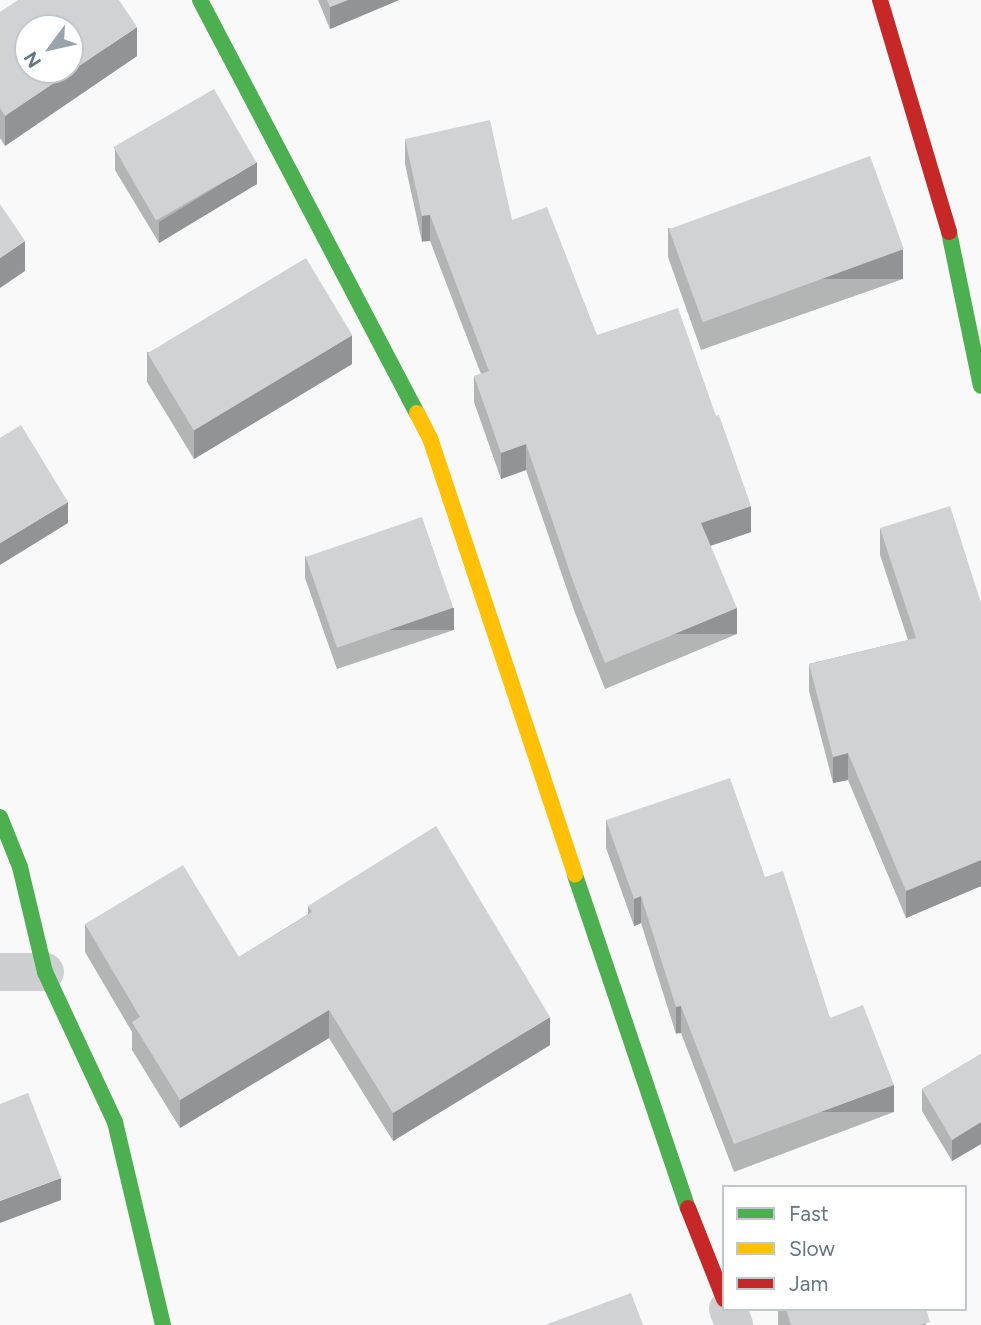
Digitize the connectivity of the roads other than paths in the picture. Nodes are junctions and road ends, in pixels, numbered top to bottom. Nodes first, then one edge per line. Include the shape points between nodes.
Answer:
1 (200, 0) edge
2 (880, 0) edge
3 (981, 386) edge
4 (0, 817) edge
5 (0, 972) edge
6 (45, 972) junction
7 (722, 1294) edge
8 (163, 1325) edge

1 - 7 street via 430,438 679,1187
2 - 3 street via 945,214
4 - 6 street via 20,867
5 - 6 street
6 - 8 street via 115,1122

